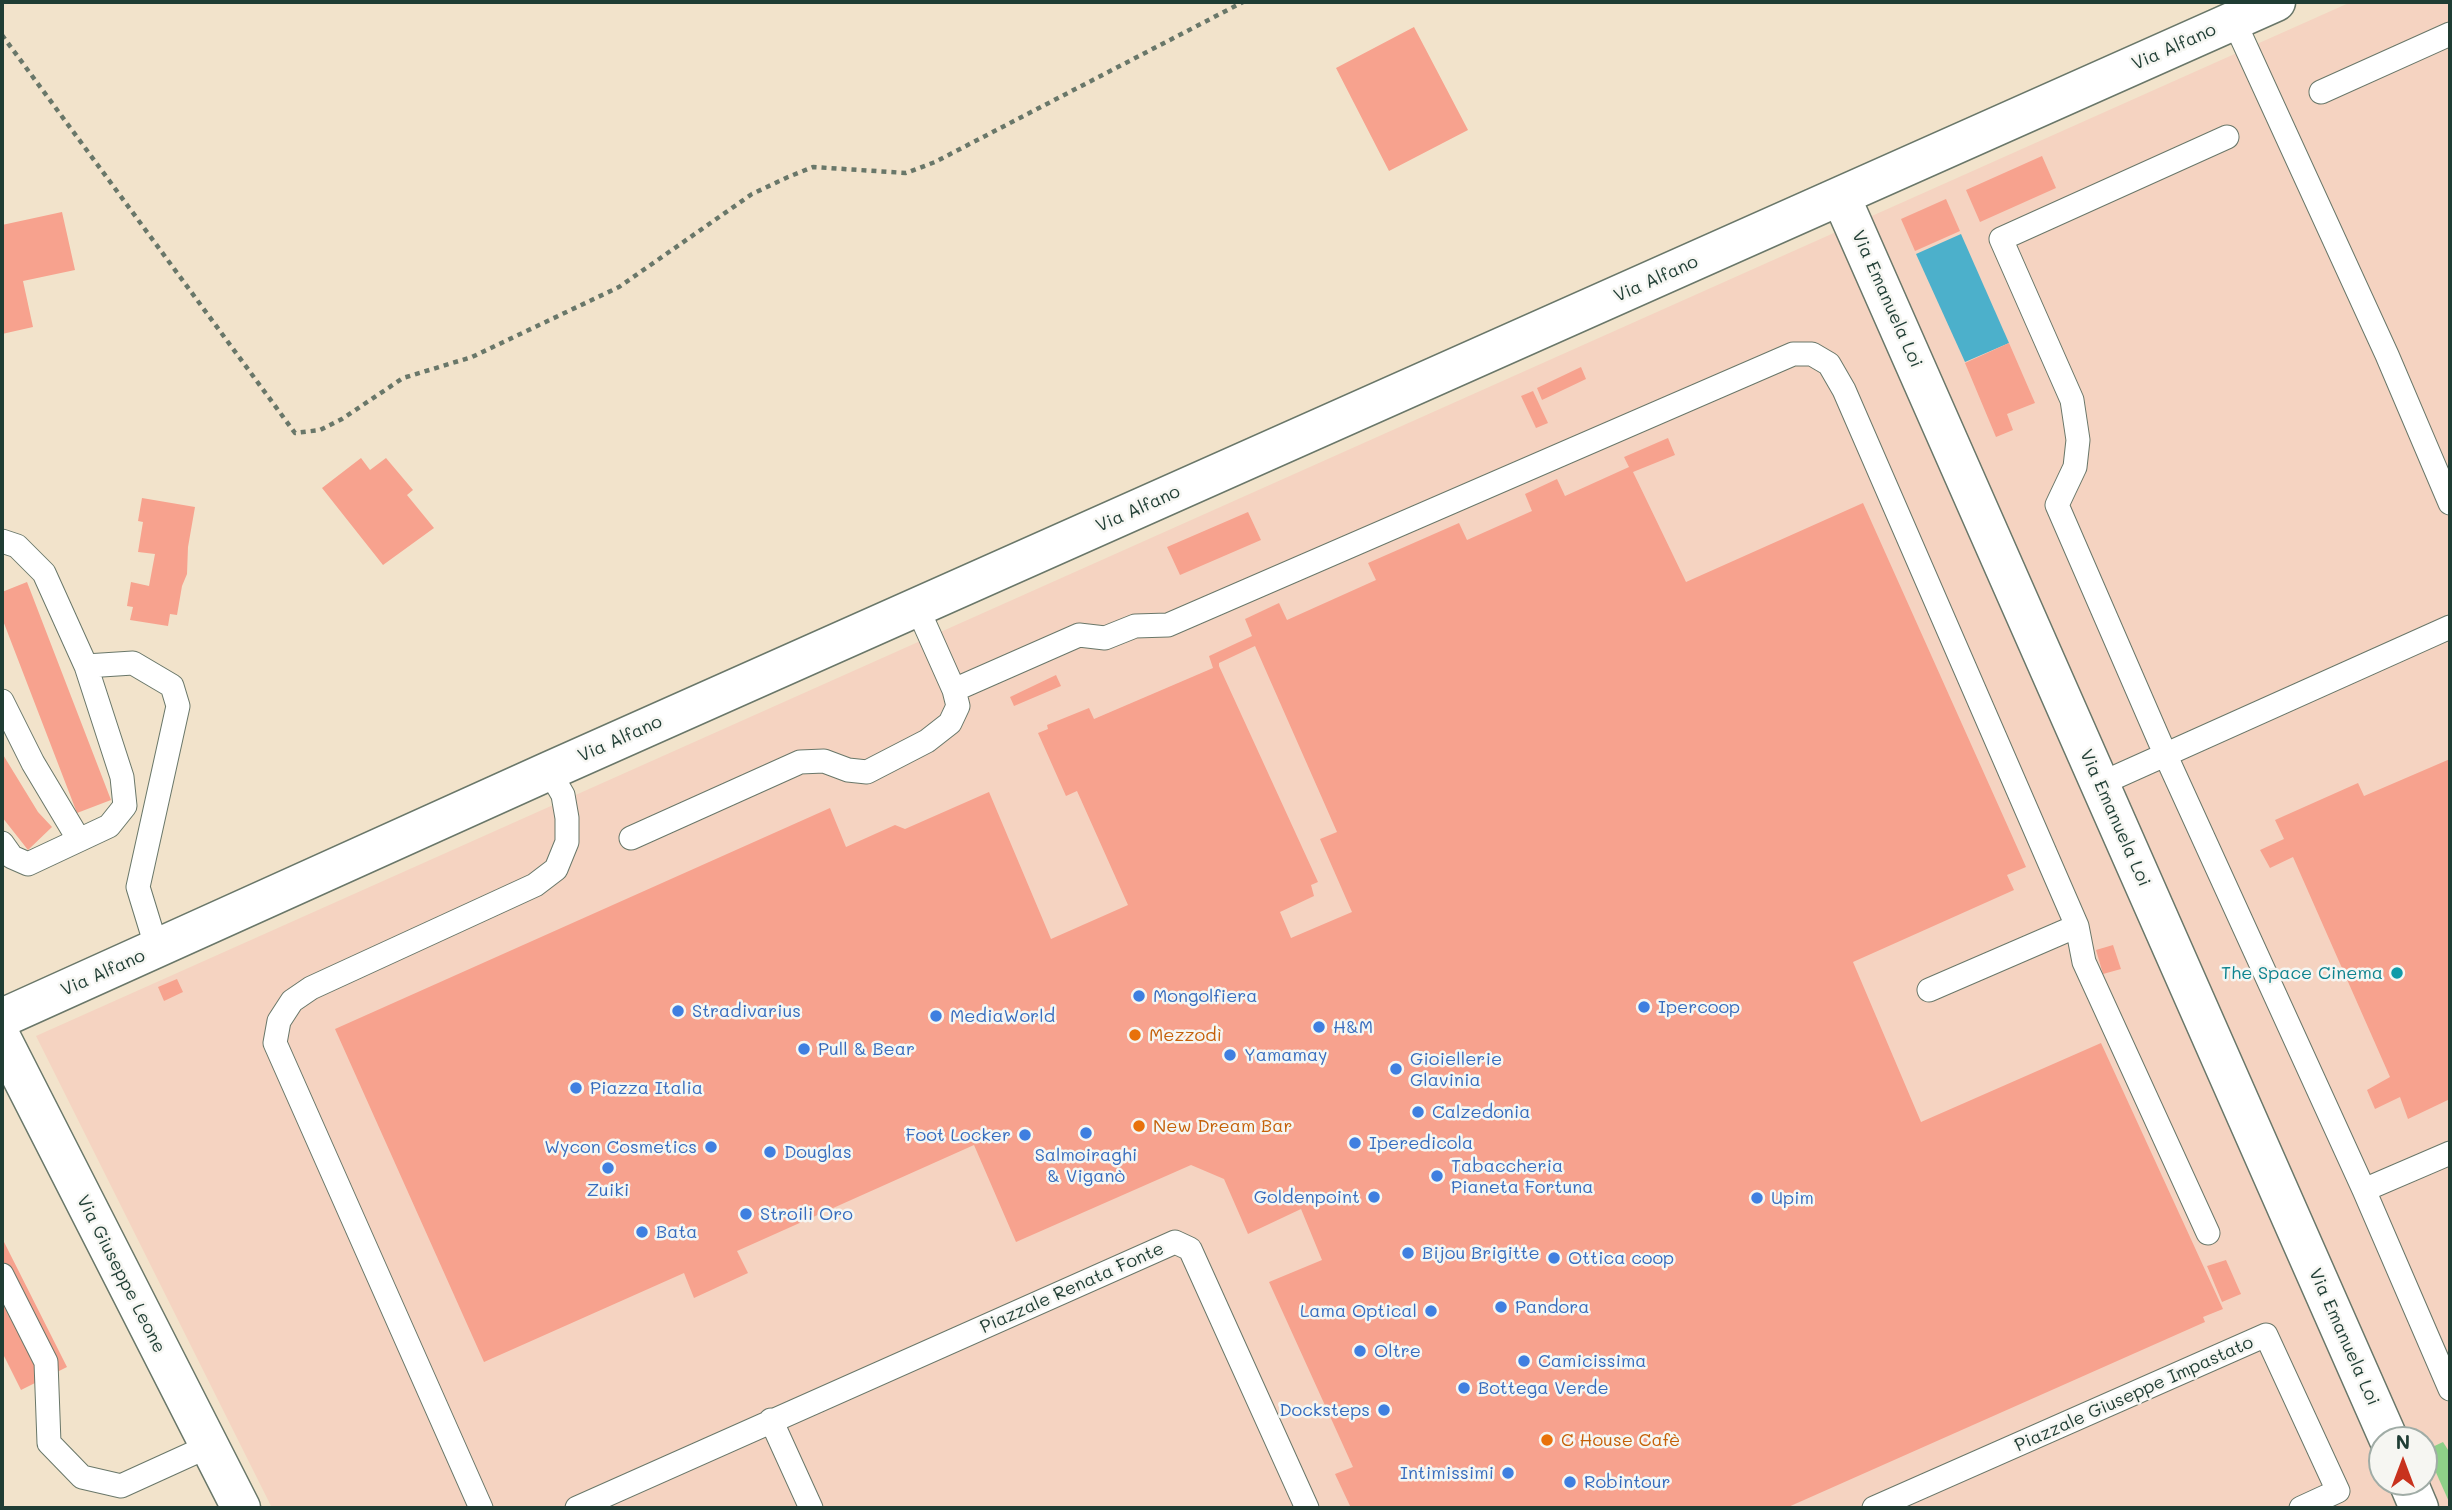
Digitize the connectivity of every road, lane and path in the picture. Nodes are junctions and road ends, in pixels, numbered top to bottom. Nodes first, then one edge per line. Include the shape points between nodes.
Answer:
1 (1243, 2) edge
2 (2276, 2) edge
3 (2234, 20) junction
4 (2450, 34) edge
5 (2, 35) edge
6 (2320, 92) dead end
7 (2227, 137) dead end
8 (1841, 197) junction
9 (2450, 503) edge
10 (2, 541) edge
11 (917, 607) junction
12 (2450, 627) edge
13 (86, 666) junction
14 (954, 690) junction
15 (2, 701) edge
16 (2166, 756) junction
17 (549, 771) junction
18 (2100, 784) junction
19 (631, 838) dead end
20 (79, 840) junction
21 (2, 843) edge
22 (2077, 926) junction
23 (157, 948) junction
24 (1929, 990) dead end
25 (2, 1018) edge
26 (2, 1039) edge
27 (2450, 1153) edge
28 (2364, 1190) junction
29 (2208, 1233) dead end
30 (2, 1275) edge
31 (2450, 1389) edge
32 (771, 1420) junction
33 (2383, 1426) edge
34 (209, 1446) junction
35 (1881, 1507) edge
36 (241, 1508) edge
37 (481, 1508) edge
38 (577, 1508) edge
39 (811, 1508) edge
40 (1307, 1508) edge
41 (2301, 1508) edge

1 - 5 path via 935,162 906,173 813,167 788,177 752,194 619,288 472,357 403,378 320,430 295,433
2 - 3 street, Via Alfano
3 - 8 street, Via Alfano
3 - 9 lane
4 - 6 lane
7 - 16 lane via 2001,239 2072,400 2078,440 2075,467 2057,505
8 - 11 street, Via Alfano
8 - 18 street, Via Emanuela Loi
10 - 13 lane via 17,546 44,573
11 - 14 lane
11 - 17 street, Via Alfano
12 - 16 lane
13 - 20 lane via 122,777 125,806 109,826
13 - 23 lane via 133,663 172,685 177,706 138,887
14 - 19 lane via 958,706 950,723 927,741 867,772 824,761 800,762
14 - 22 lane via 1079,635 1105,638 1135,626 1168,625 1793,354 1812,354 1829,365 1844,390
15 - 20 lane
16 - 18 lane
16 - 28 lane
17 - 23 street, Via Alfano
17 - 37 lane via 563,795 567,818 567,842 556,869 535,885 311,988 292,1001 279,1021 275,1043
18 - 33 street, Via Emanuela Loi
20 - 21 lane via 28,864 12,857
22 - 24 lane
22 - 29 lane via 2084,962
23 - 25 street, Via Alfano
26 - 34 street, Via Giuseppe Leone
27 - 28 lane
28 - 31 lane
30 - 34 lane via 46,1362 49,1443 82,1477 121,1486
32 - 38 lane, Piazzale Renata Fonte
32 - 39 lane
32 - 40 lane, Piazzale Renata Fonte via 1175,1242 1190,1249
34 - 36 street, Via Giuseppe Leone
35 - 41 lane, Piazzale Giuseppe Impastato via 2266,1335 2338,1492

